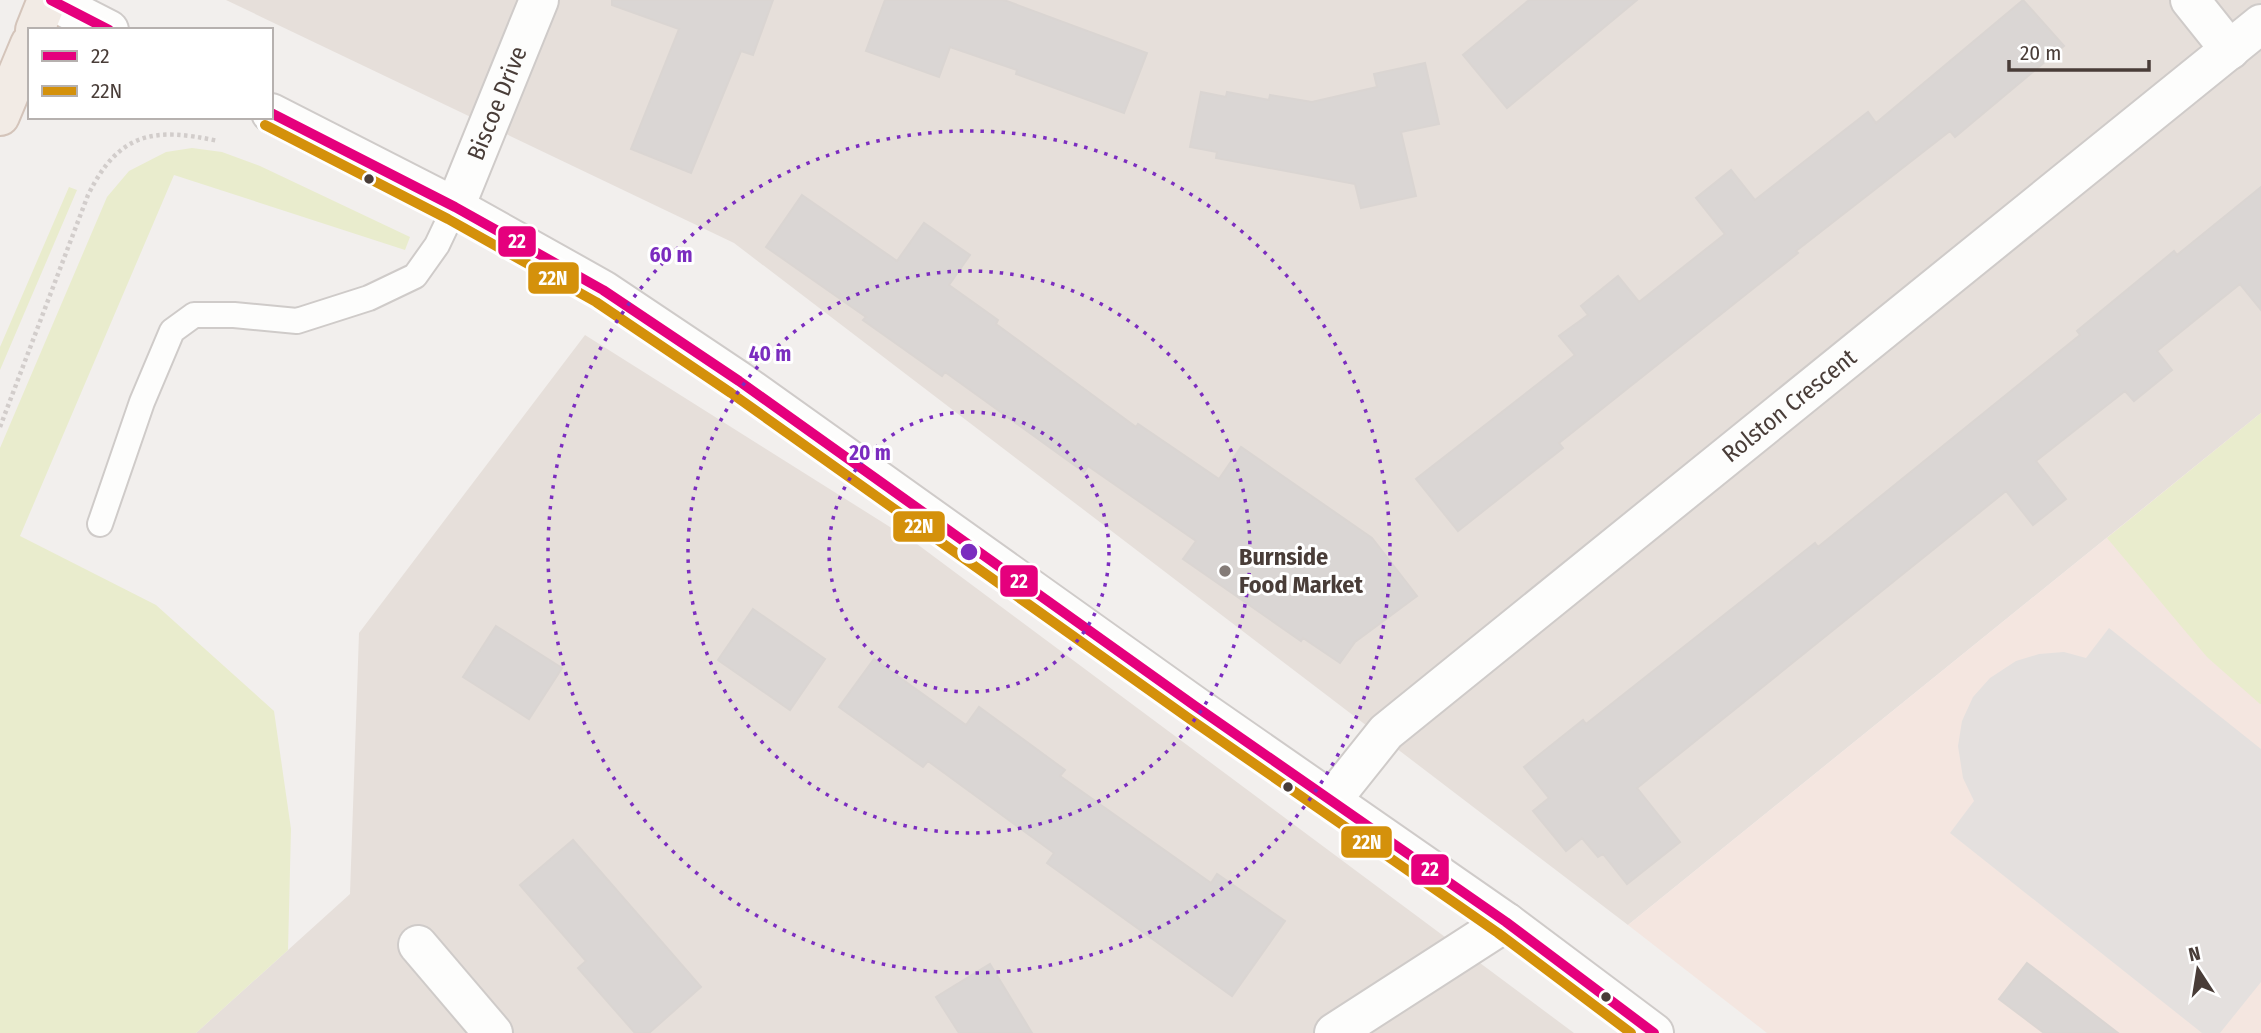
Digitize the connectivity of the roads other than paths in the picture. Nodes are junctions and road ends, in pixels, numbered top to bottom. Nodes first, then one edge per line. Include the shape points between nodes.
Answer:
1 (49, 0) edge
2 (539, 0) edge
3 (2190, 0) edge
4 (2261, 24) edge
5 (36, 28) edge
6 (104, 28) edge
7 (28, 49) edge
8 (2230, 50) junction
9 (273, 114) edge
10 (0, 117) edge
11 (455, 207) junction
12 (100, 524) dead end
13 (1331, 801) junction
14 (1506, 922) junction
15 (418, 945) dead end
16 (493, 1033) edge
17 (1334, 1033) edge
18 (1654, 1033) edge

1 - 5 main road
1 - 6 street
2 - 11 street, Biscoe Drive
3 - 8 street
4 - 8 street, Rolston Crescent
7 - 10 main road
8 - 13 street, Rolston Crescent via 1386,732
9 - 11 street
11 - 12 lane via 438,246 415,276 369,298 297,321 194,315 172,331
11 - 13 street via 604,290 727,373
13 - 14 street
14 - 17 street
14 - 18 street
15 - 16 street

